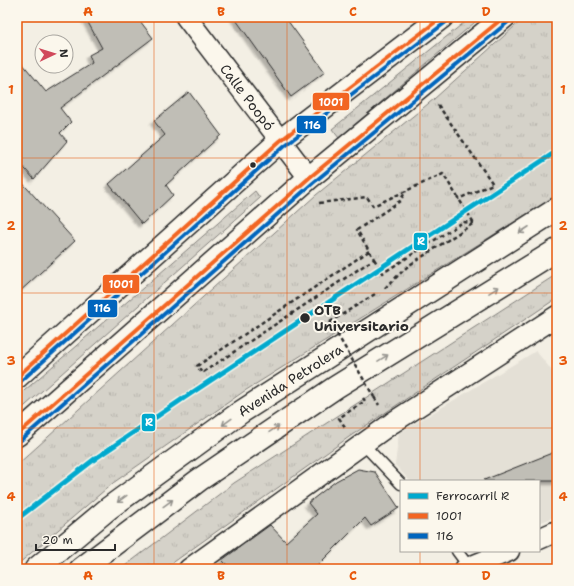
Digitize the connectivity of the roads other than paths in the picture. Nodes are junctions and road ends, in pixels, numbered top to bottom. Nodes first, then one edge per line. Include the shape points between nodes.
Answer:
1 (186, 17) edge
2 (442, 17) edge
3 (504, 17) edge
4 (280, 141) junction
5 (309, 178) junction
6 (557, 209) edge
7 (557, 250) edge
8 (557, 316) edge
9 (17, 377) edge
10 (17, 435) edge
11 (363, 444) junction
12 (400, 483) edge
13 (557, 532) edge
14 (540, 539) edge
15 (458, 552) edge
16 (507, 552) edge
17 (467, 568) edge
18 (36, 569) edge
19 (81, 569) edge
20 (189, 569) edge

1 - 4 street, Calle Poopó
2 - 4 main road
3 - 5 main road
4 - 5 street, Calle Poopó
4 - 9 main road
5 - 10 main road
6 -> 18 main road, Avenida Petrolera via 241,412 109,508
19 -> 7 main road via 199,480 336,387
8 - 11 street
11 - 12 lane
11 - 20 street
13 - 14 street
15 - 17 lane
16 - 17 street

